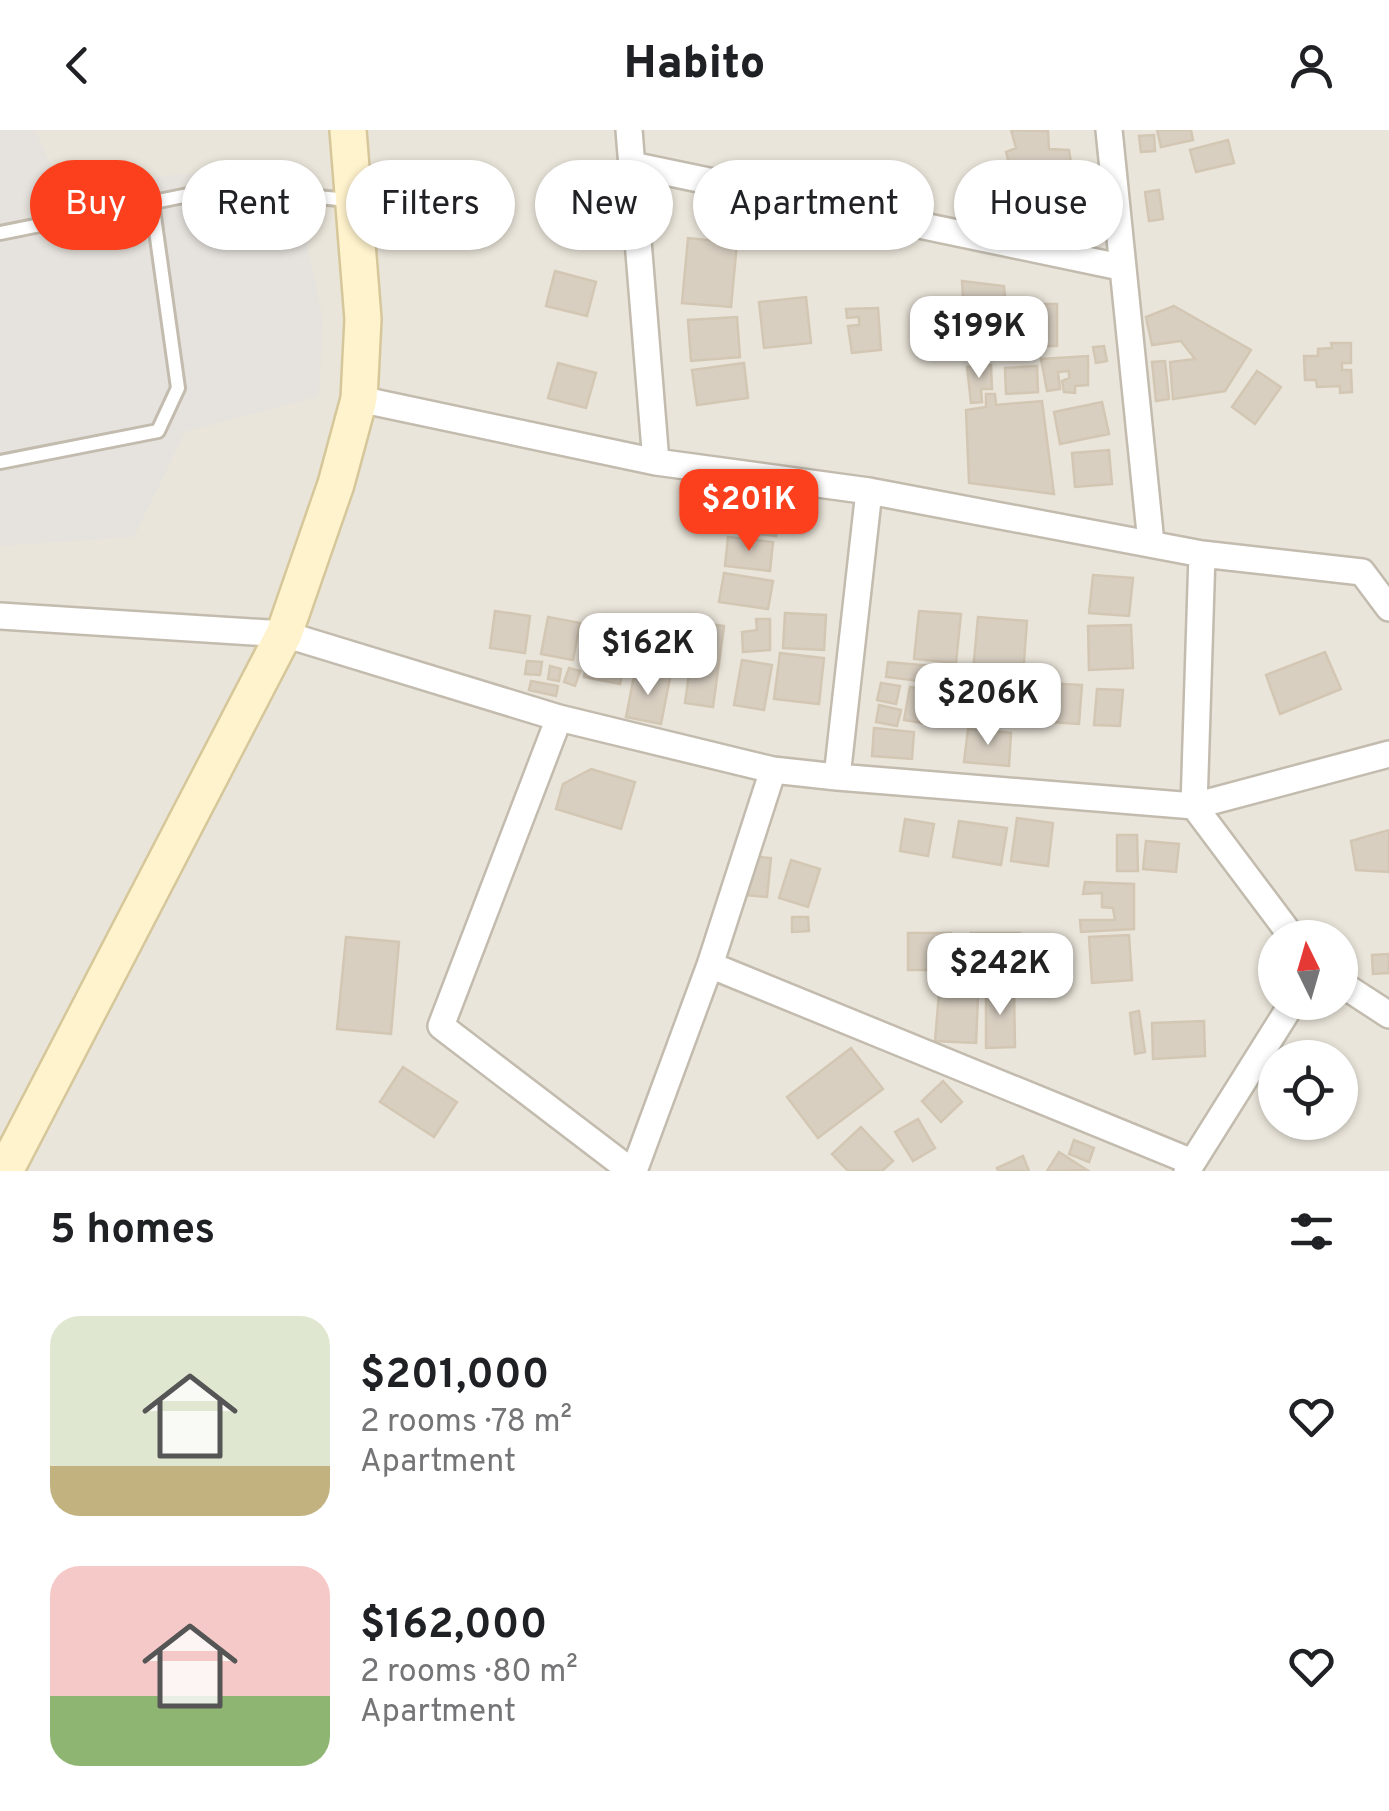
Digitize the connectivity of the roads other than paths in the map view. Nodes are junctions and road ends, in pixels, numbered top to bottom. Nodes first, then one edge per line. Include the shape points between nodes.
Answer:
1 (348, 130) edge
2 (628, 130) edge
3 (1110, 130) edge
4 (350, 160) edge
5 (631, 160) edge
6 (673, 174) edge
7 (346, 199) edge
8 (162, 200) edge
9 (30, 226) edge
10 (0, 232) edge
11 (159, 250) edge
12 (357, 250) edge
13 (639, 250) edge
14 (1120, 267) junction
15 (359, 399) junction
16 (0, 462) edge
17 (656, 462) junction
18 (869, 492) junction
19 (1151, 544) junction
20 (1202, 554) junction
21 (1389, 608) edge
22 (0, 616) edge
23 (284, 634) junction
24 (559, 718) junction
25 (1389, 754) edge
26 (773, 770) junction
27 (837, 777) junction
28 (1194, 806) junction
29 (1280, 920) edge
30 (710, 965) junction
31 (1358, 995) edge
32 (1389, 1015) edge
33 (1282, 1020) edge
34 (1190, 1166) edge
35 (4, 1171) edge
36 (632, 1171) edge

1 - 4 street
2 - 5 street
3 - 14 street
6 - 14 street
7 - 8 lane via 223,188
9 - 10 lane
11 - 16 lane via 178,388 158,431
12 - 15 street via 364,319
13 - 17 street
14 - 19 street
15 - 17 street
15 - 23 street
17 - 18 street
18 - 19 street
18 - 27 street
19 - 20 street
20 - 21 street via 1362,572
20 - 28 street
22 - 23 street
23 - 24 street
23 - 35 street
24 - 26 street
24 - 36 street via 441,1026
25 - 28 street
26 - 27 street
26 - 30 street
27 - 28 street
28 - 29 street
30 - 34 street
30 - 36 street
31 - 32 street
33 - 34 street

